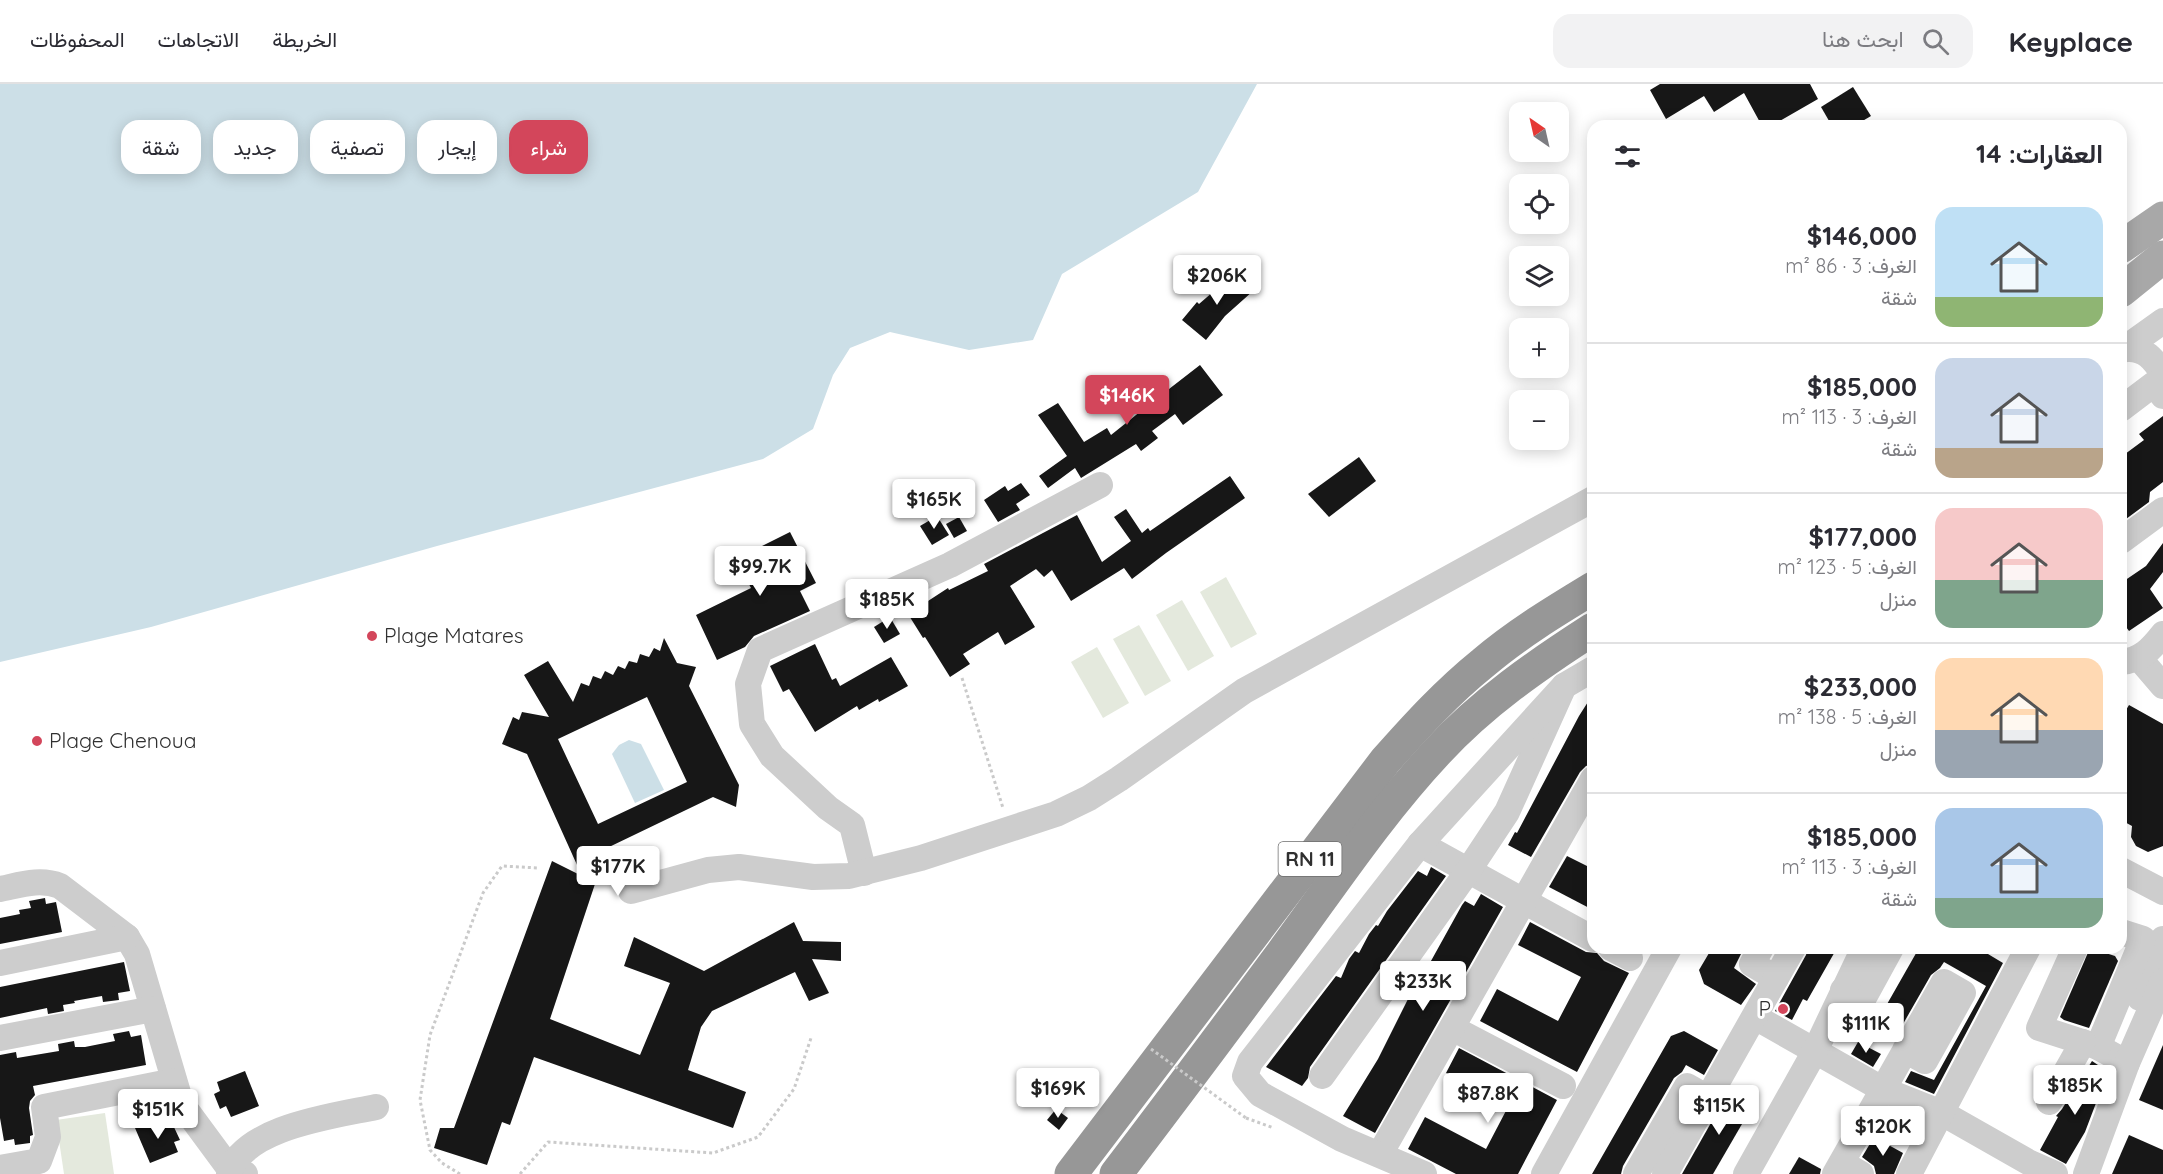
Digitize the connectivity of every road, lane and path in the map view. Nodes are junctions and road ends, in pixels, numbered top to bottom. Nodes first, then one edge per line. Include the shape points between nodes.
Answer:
1 (2163, 218) edge
2 (2127, 243) edge
3 (2163, 257) edge
4 (2127, 286) edge
5 (2163, 321) edge
6 (2127, 348) edge
7 (2127, 350) edge
8 (2162, 387) edge
9 (2127, 404) edge
10 (2127, 417) edge
11 (1100, 485) dead end
12 (1587, 502) edge
13 (2163, 510) edge
14 (2127, 537) edge
15 (1587, 592) edge
16 (1587, 633) edge
17 (2163, 634) edge
18 (2130, 660) edge
19 (1587, 673) edge
20 (962, 678) dead end
21 (1564, 686) junction
22 (2163, 686) edge
23 (1587, 790) edge
24 (1010, 829) junction
25 (1420, 844) junction
26 (539, 868) dead end
27 (1468, 871) junction
28 (864, 873) junction
29 (2127, 873) edge
30 (0, 889) edge
31 (631, 891) dead end
32 (2163, 892) edge
33 (1523, 902) junction
34 (2127, 934) edge
35 (1587, 936) edge
36 (127, 937) junction
37 (2163, 939) edge
38 (1666, 954) edge
39 (1758, 954) edge
40 (1790, 954) edge
41 (1861, 954) edge
42 (1888, 954) edge
43 (2025, 954) edge
44 (2072, 954) edge
45 (0, 963) edge
46 (1776, 978) junction
47 (2163, 981) edge
48 (1843, 990) junction
49 (153, 1008) junction
50 (1755, 1017) junction
51 (1452, 1028) junction
52 (0, 1038) edge
53 (811, 1038) dead end
54 (1152, 1049) dead end
55 (1905, 1050) dead end
56 (1815, 1051) junction
57 (2106, 1053) junction
58 (1322, 1076) dead end
59 (174, 1081) junction
60 (1563, 1086) dead end
61 (1884, 1090) junction
62 (1708, 1098) junction
63 (2049, 1102) dead end
64 (1785, 1104) junction
65 (376, 1107) dead end
66 (1942, 1113) junction
67 (1246, 1118) dead end
68 (1380, 1154) junction
69 (40, 1167) edge
70 (0, 1168) edge
71 (1846, 1170) edge
72 (235, 1172) edge
73 (460, 1174) edge
74 (520, 1174) edge
75 (1071, 1174) edge
76 (1116, 1174) edge
77 (1424, 1174) edge
78 (1544, 1174) edge
79 (1636, 1174) edge
80 (1665, 1174) edge
81 (1746, 1174) edge
82 (1765, 1174) edge
83 (1909, 1174) edge
84 (2055, 1174) edge
85 (2086, 1174) edge

1 - 2 main road
3 - 4 main road
5 - 6 street
7 - 8 street via 2148,354
8 - 9 street via 2154,384
8 - 10 street
11 - 28 street via 951,565 760,650 748,684 752,723 772,756 852,825
12 - 24 street via 1244,691 1089,798
13 - 14 street
15 - 75 highway, RN 11 via 1484,661 1385,760
16 - 76 highway, RN 11 via 1521,677 1475,715 1398,795
17 - 18 street via 2151,649
18 - 22 street
19 - 21 street
20 - 24 path
21 - 25 street
21 - 27 street via 1507,812
23 - 33 street
24 - 28 street
25 - 27 street
25 - 68 street via 1250,1062 1245,1076 1260,1094 1342,1139
26 - 73 path via 502,866 483,893 430,1035 420,1100 430,1150
27 - 33 street
27 - 58 street
28 - 31 street via 829,878 739,867 708,870
29 - 32 street
30 - 36 street via 31,883 60,886
33 - 35 street
33 - 51 street
34 - 57 street via 2143,939
36 - 45 street
36 - 49 street via 137,954
37 - 57 street
38 - 78 street
39 - 46 street via 1752,964
40 - 46 street
41 - 48 street
42 - 48 street via 1862,1001
43 - 66 street
44 - 57 street via 2039,1029
46 - 50 street
47 - 57 street
48 - 56 street
49 - 52 street
49 - 59 street
50 - 56 street
50 - 62 street
51 - 60 street
51 - 68 street
53 - 74 path via 794,1089 758,1137 713,1153 548,1142
54 - 67 path, bridge
55 - 61 street
56 - 61 street
56 - 64 street
57 - 63 street
57 - 85 street
59 - 69 street via 44,1107 48,1137
59 - 72 street via 186,1112
61 - 66 street
61 - 71 street
62 - 79 street via 1687,1086
62 - 80 street
64 - 81 street
64 - 82 street via 1799,1112
65 - 72 street via 262,1138 237,1157
66 - 83 street
66 - 84 street
68 - 77 street
69 - 70 street

